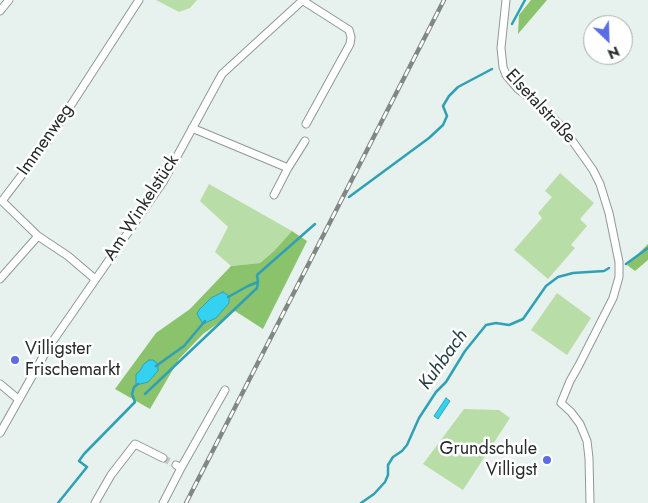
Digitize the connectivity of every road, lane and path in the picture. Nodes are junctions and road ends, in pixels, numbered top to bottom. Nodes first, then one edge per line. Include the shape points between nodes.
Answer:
1 (9, 0) edge
2 (139, 0) edge
3 (302, 0) edge
4 (506, 0) edge
5 (0, 11) edge
6 (306, 124) dead end
7 (192, 128) junction
8 (306, 141) dead end
9 (288, 168) junction
10 (274, 195) dead end
11 (1, 202) edge
12 (38, 236) junction
13 (0, 279) edge
14 (95, 279) junction
15 (0, 384) edge
16 (225, 390) dead end
17 (18, 399) junction
18 (0, 433) edge
19 (163, 458) tunnel mouth
20 (95, 503) edge
21 (163, 503) edge
22 (590, 503) edge

1 - 5 street
2 - 11 street, Immenweg via 47,142
3 - 6 street via 349,30 351,38
3 - 7 street, Am Winkelstück via 222,74
4 - 22 street, Elsetalstraße via 502,48 506,74 518,89 564,129 593,170 609,213 619,262 613,298 561,403 580,424 587,442
7 - 9 street
7 - 14 street, Am Winkelstück via 151,201
8 - 9 street
9 - 10 street
11 - 12 street, Immenweg
12 - 13 street
12 - 14 street, Immenweg
14 - 17 street, Am Winkelstück
15 - 17 street
16 - 21 street via 178,466
17 - 18 street, Am Winkelstück
19 - 20 street via 135,444

